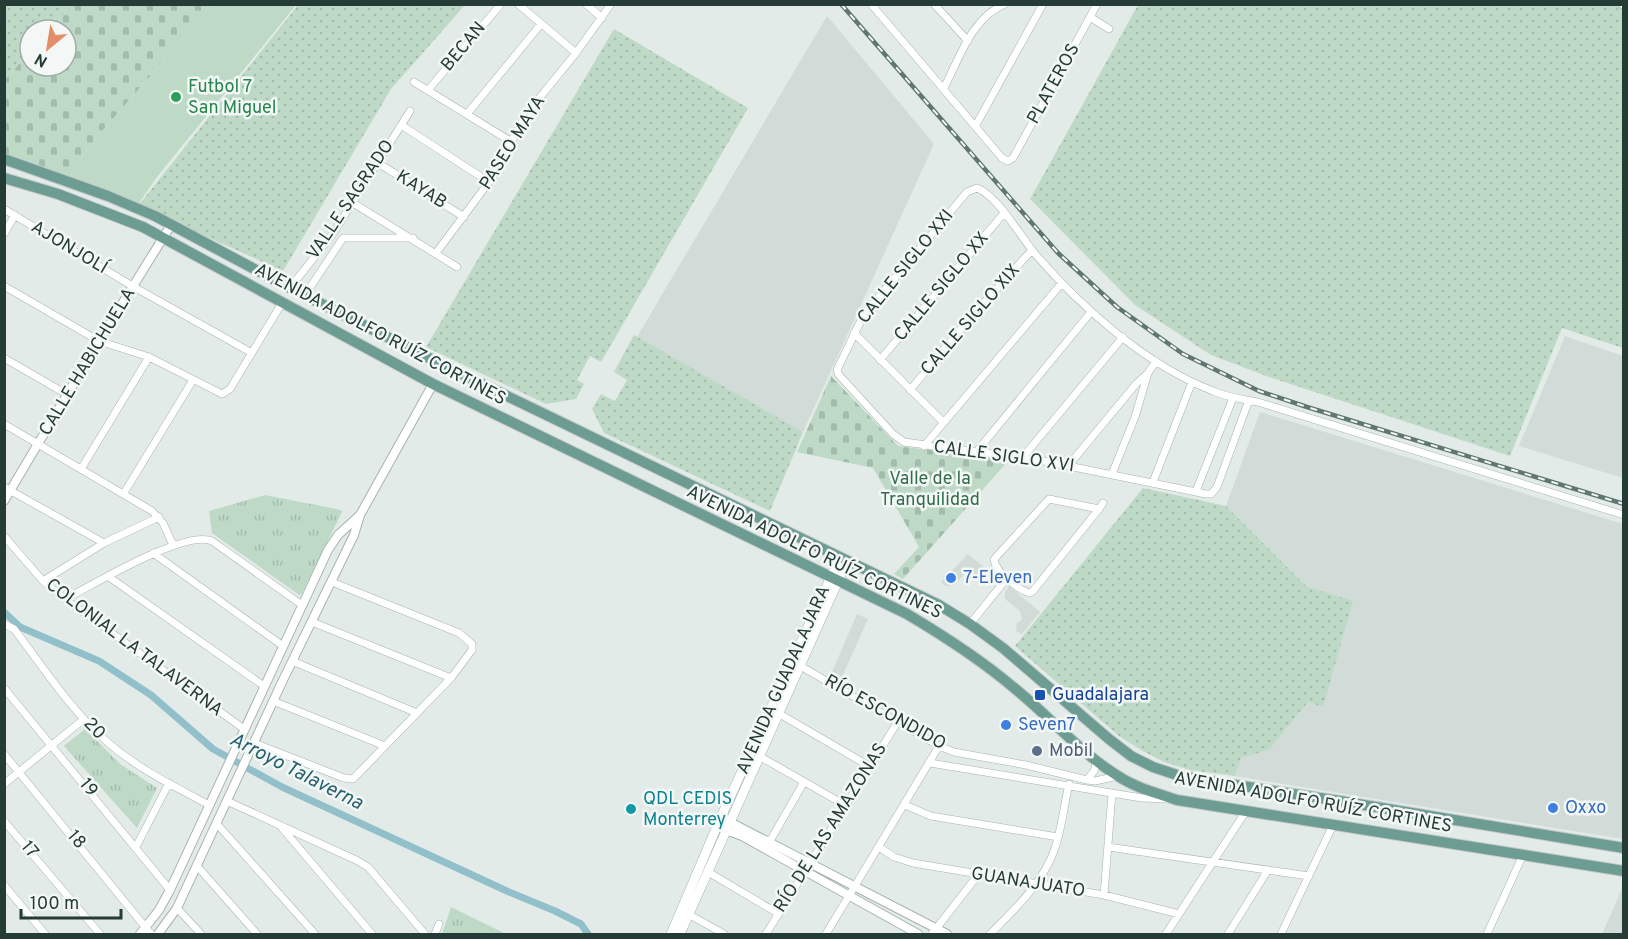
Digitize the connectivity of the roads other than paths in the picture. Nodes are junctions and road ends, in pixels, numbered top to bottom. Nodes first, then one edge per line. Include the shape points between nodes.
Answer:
1 (501, 4) edge
2 (518, 4) edge
3 (586, 4) edge
4 (611, 4) edge
5 (871, 4) edge
6 (934, 4) edge
7 (1005, 4) edge
8 (1042, 4) edge
9 (1097, 4) edge
10 (995, 7) edge
11 (1090, 17) junction
12 (602, 18) junction
13 (541, 24) junction
14 (1109, 28) dead end
15 (968, 41) junction
16 (576, 53) junction
17 (414, 82) dead end
18 (944, 88) junction
19 (428, 90) junction
20 (410, 111) dead end
21 (467, 114) junction
22 (401, 125) junction
23 (976, 125) junction
24 (512, 142) junction
25 (4, 159) edge
26 (378, 163) junction
27 (4, 178) edge
28 (489, 182) junction
29 (353, 203) junction
30 (4, 209) edge
31 (1004, 213) junction
32 (15, 215) junction
33 (464, 217) junction
34 (171, 225) junction
35 (334, 232) junction
36 (4, 234) edge
37 (164, 238) junction
38 (344, 238) junction
39 (413, 238) junction
40 (1032, 250) junction
41 (436, 253) junction
42 (457, 267) dead end
43 (1061, 284) junction
44 (4, 286) edge
45 (134, 287) junction
46 (290, 288) junction
47 (304, 295) junction
48 (282, 303) junction
49 (1091, 312) junction
50 (854, 333) junction
51 (1123, 337) junction
52 (99, 341) junction
53 (252, 353) junction
54 (149, 357) junction
55 (4, 358) edge
56 (880, 360) junction
57 (1156, 361) junction
58 (839, 366) joint
59 (1148, 373) junction
60 (193, 380) junction
61 (1192, 382) junction
62 (433, 384) junction
63 (910, 390) junction
64 (68, 395) junction
65 (1233, 398) junction
66 (1249, 400) junction
67 (943, 422) junction
68 (4, 424) edge
69 (38, 444) junction
70 (924, 446) junction
71 (978, 450) junction
72 (1023, 457) junction
73 (1068, 466) junction
74 (81, 469) junction
75 (1112, 474) junction
76 (1153, 482) junction
77 (8, 488) edge
78 (1197, 491) junction
79 (124, 493) junction
80 (4, 501) edge
81 (360, 515) junction
82 (1623, 515) edge
83 (159, 517) junction
84 (4, 536) edge
85 (104, 543) junction
86 (172, 545) junction
87 (328, 550) junction
88 (153, 553) junction
89 (344, 558) junction
90 (843, 559) junction
91 (109, 577) junction
92 (1008, 578) junction
93 (834, 579) junction
94 (43, 581) junction
95 (332, 582) junction
96 (65, 599) junction
97 (302, 605) junction
98 (312, 622) junction
99 (5, 624) edge
100 (970, 624) junction
101 (283, 646) junction
102 (292, 661) junction
103 (796, 663) junction
104 (270, 673) junction
105 (451, 678) junction
106 (283, 680) junction
107 (264, 686) junction
108 (4, 688) edge
109 (273, 701) junction
110 (417, 713) junction
111 (778, 713) junction
112 (84, 719) junction
113 (897, 723) junction
114 (244, 729) junction
115 (52, 745) junction
116 (252, 746) junction
117 (385, 746) junction
118 (939, 746) junction
119 (4, 754) edge
120 (759, 756) junction
121 (1000, 761) junction
122 (1097, 761) junction
123 (930, 763) junction
124 (869, 766) junction
125 (19, 772) junction
126 (999, 774) junction
127 (1071, 777) junction
128 (1118, 777) junction
129 (1087, 780) junction
130 (804, 782) junction
131 (169, 783) junction
132 (4, 784) edge
133 (1069, 786) junction
134 (1112, 793) junction
135 (1178, 800) junction
136 (227, 801) junction
137 (209, 805) junction
138 (845, 805) junction
139 (905, 805) junction
140 (1246, 811) junction
141 (4, 821) edge
142 (217, 824) junction
143 (723, 824) junction
144 (1333, 825) junction
145 (280, 826) junction
146 (1058, 837) junction
147 (770, 841) junction
148 (135, 847) junction
149 (879, 847) junction
150 (1108, 847) junction
151 (1623, 848) edge
152 (1523, 855) junction
153 (1213, 861) junction
154 (197, 866) junction
155 (807, 867) junction
156 (1268, 870) junction
157 (1623, 871) edge
158 (708, 872) junction
159 (978, 875) junction
160 (1309, 876) junction
161 (4, 885) edge
162 (1035, 885) junction
163 (856, 887) junction
164 (170, 890) junction
165 (1104, 895) junction
166 (850, 896) junction
167 (177, 908) junction
168 (688, 914) junction
169 (779, 914) junction
170 (1179, 914) junction
171 (439, 924) dead end
172 (149, 930) edge
173 (934, 932) edge
174 (830, 933) edge
175 (45, 934) edge
176 (100, 934) edge
177 (140, 934) edge
178 (159, 934) edge
179 (201, 934) edge
180 (257, 934) edge
181 (315, 934) edge
182 (372, 934) edge
183 (425, 934) edge
184 (435, 934) edge
185 (671, 934) edge
186 (680, 934) edge
187 (724, 934) edge
188 (766, 934) edge
189 (918, 934) edge
190 (947, 934) edge
191 (990, 934) edge
192 (1166, 934) edge
193 (1228, 934) edge
194 (1281, 934) edge
195 (1487, 934) edge

1 - 19 street, BECAN
2 - 13 street
3 - 12 street
4 - 12 street, PASEO MAYA
5 - 18 street
6 - 15 street
7 - 10 street
8 - 23 street
9 - 11 street, PLATEROS
10 - 15 street
11 - 14 street
11 - 23 street, PLATEROS via 1013,158 1002,158
12 - 16 street, PASEO MAYA
13 - 16 street
13 - 21 street
15 - 18 street
16 - 24 street, PASEO MAYA via 528,112
17 - 19 street
18 - 23 street
19 - 21 street
20 - 22 street, VALLE SAGRADO
21 - 24 street
22 - 26 street, VALLE SAGRADO
22 - 28 street
24 - 28 street, PASEO MAYA
25 - 34 main road, AVENIDA ADOLFO RUÍZ CORTINES via 108,196
26 - 29 street, VALLE SAGRADO
26 - 33 street, KAYAB
27 - 37 main road, AVENIDA ADOLFO RUÍZ CORTINES via 58,194
28 - 33 street, PASEO MAYA
29 - 35 street, VALLE SAGRADO
29 - 39 street
30 - 32 street, AJONJOLÍ
31 - 40 street
31 - 50 street, CALLE SIGLO XXI via 977,188 968,192 872,304
31 - 56 street, CALLE SIGLO XX
32 - 36 street
32 - 45 street, AJONJOLÍ
33 - 41 street, PASEO MAYA
34 - 37 street, CALLE HABICHUELA
34 - 46 main road, AVENIDA ADOLFO RUÍZ CORTINES
35 - 38 street
35 - 46 street, VALLE SAGRADO
37 - 45 street, CALLE HABICHUELA
37 - 48 main road, AVENIDA ADOLFO RUÍZ CORTINES
38 - 39 street
38 - 47 street
39 - 41 street
40 - 43 street
40 - 63 street, CALLE SIGLO XIX
41 - 42 street
43 - 49 street
43 - 67 street
44 - 52 street
45 - 52 street, CALLE HABICHUELA
45 - 53 street, AJONJOLÍ
46 - 47 main road, AVENIDA ADOLFO RUÍZ CORTINES
47 - 90 main road, AVENIDA ADOLFO RUÍZ CORTINES
48 - 53 street
48 - 62 main road, AVENIDA ADOLFO RUÍZ CORTINES
49 - 51 street
49 - 71 street
50 - 56 street
50 - 58 street, CALLE SIGLO XXI
51 - 57 street
51 - 72 street
52 - 54 street
52 - 64 street, CALLE HABICHUELA
53 - 60 street via 226,393
54 - 60 street
54 - 74 street
55 - 64 street
56 - 63 street
57 - 59 street
57 - 61 street
58 - 70 street, CALLE SIGLO XVI via 839,375 898,439
59 - 73 street
59 - 75 street
60 - 79 street
61 - 65 street
61 - 76 street
62 - 81 street
62 - 93 main road, AVENIDA ADOLFO RUÍZ CORTINES
63 - 67 street
64 - 69 street, CALLE HABICHUELA
65 - 66 street
65 - 78 street
66 - 78 street, CALLE SIGLO XVI via 1217,487 1211,494
66 - 82 street
67 - 70 street
68 - 69 street
69 - 74 street
69 - 77 street, CALLE HABICHUELA
70 - 71 street, CALLE SIGLO XVI
71 - 72 street, CALLE SIGLO XVI
72 - 73 street, CALLE SIGLO XVI
73 - 75 street, CALLE SIGLO XVI
74 - 79 street
75 - 76 street, CALLE SIGLO XVI
76 - 78 street, CALLE SIGLO XVI
77 - 80 street, CALLE HABICHUELA
77 - 85 street
79 - 83 street
81 - 87 street
81 - 89 street
83 - 85 street
83 - 86 street
84 - 94 street, COLONIAL LA TALAVERNA
85 - 94 street
86 - 88 street
86 - 97 street via 201,538 212,541
87 - 89 street
87 - 97 street
88 - 91 street
88 - 101 street
89 - 95 street
90 - 93 main road, AVENIDA GUADALAJARA
90 - 100 main road, AVENIDA ADOLFO RUÍZ CORTINES
91 - 96 street
91 - 107 street
92 - 92 street via 1024,591 1033,591 1101,506 1046,500 994,560
92 - 100 street
93 - 103 main road, AVENIDA GUADALAJARA
93 - 122 main road, AVENIDA ADOLFO RUÍZ CORTINES via 907,614 970,654 1014,687
94 - 96 street, COLONIAL LA TALAVERNA
95 - 98 street
95 - 105 street via 459,633 472,650
96 - 114 street, COLONIAL LA TALAVERNA
97 - 101 street
98 - 102 street
98 - 105 street
99 - 112 street, 20 via 14,629
100 - 151 main road, AVENIDA ADOLFO RUÍZ CORTINES via 1131,756 1153,767 1177,775
101 - 104 street
102 - 106 street
102 - 110 street
103 - 111 main road, AVENIDA GUADALAJARA
103 - 113 street, RÍO ESCONDIDO
103 - 143 main road, AVENIDA GUADALAJARA
104 - 106 street
104 - 107 street
105 - 110 street
106 - 109 street
107 - 114 street
108 - 115 street, 19
109 - 116 street
109 - 117 street
110 - 117 street
111 - 120 main road, AVENIDA GUADALAJARA
111 - 124 street
112 - 115 street
112 - 131 street, 20 via 126,758
113 - 118 street, RÍO ESCONDIDO
113 - 124 street, RÍO DE LAS AMAZONAS
114 - 137 street
115 - 125 street
115 - 148 street, 19
116 - 117 street via 353,779
116 - 136 street
118 - 121 street, RÍO ESCONDIDO
118 - 123 street
119 - 125 street, 18
120 - 130 street
120 - 143 main road, AVENIDA GUADALAJARA
121 - 126 street
121 - 127 street, RÍO ESCONDIDO
122 - 128 main road, AVENIDA ADOLFO RUÍZ CORTINES
122 - 129 street
123 - 126 street
123 - 139 street
124 - 138 street, RÍO DE LAS AMAZONAS
125 - 132 street
125 - 172 street, 18
126 - 133 street
127 - 129 street, RÍO ESCONDIDO
127 - 133 street
128 - 129 street, RÍO ESCONDIDO
128 - 135 main road, AVENIDA ADOLFO RUÍZ CORTINES
130 - 138 street
130 - 147 street
131 - 137 street, 20
131 - 148 street
133 - 134 street
133 - 146 street
134 - 135 street
134 - 150 street
135 - 140 main road, AVENIDA ADOLFO RUÍZ CORTINES
136 - 142 street
136 - 145 street
137 - 164 street
138 - 155 street, RÍO DE LAS AMAZONAS
139 - 146 street via 931,816
139 - 149 street
140 - 144 main road, AVENIDA ADOLFO RUÍZ CORTINES
140 - 153 street
141 - 176 street, 17
142 - 154 street
142 - 181 street
143 - 147 street
143 - 155 street
143 - 158 main road, AVENIDA GUADALAJARA
143 - 185 main road, AVENIDA GUADALAJARA
144 - 152 main road, AVENIDA ADOLFO RUÍZ CORTINES
144 - 160 street
145 - 182 street
145 - 183 street via 368,867
146 - 162 street
147 - 155 street
148 - 164 street, 19
149 - 159 street, GUANAJUATO via 913,863
149 - 163 street
150 - 153 street
150 - 165 street
152 - 157 main road, AVENIDA ADOLFO RUÍZ CORTINES
152 - 195 street
153 - 156 street
153 - 170 street
154 - 167 street
154 - 180 street
155 - 163 street
155 - 166 street
155 - 169 street, RÍO DE LAS AMAZONAS
156 - 160 street
156 - 193 street
158 - 168 main road, AVENIDA GUADALAJARA
158 - 169 street
159 - 162 street, GUANAJUATO
159 - 173 street
160 - 194 street
161 - 175 street
162 - 165 street, GUANAJUATO
162 - 191 street
163 - 166 street
163 - 173 street
164 - 172 street
165 - 170 street, GUANAJUATO
166 - 174 street
166 - 189 street
167 - 178 street
167 - 179 street
168 - 186 main road, AVENIDA GUADALAJARA
168 - 187 street
169 - 188 street, RÍO DE LAS AMAZONAS
170 - 192 street
171 - 184 street
172 - 177 street
173 - 190 street

